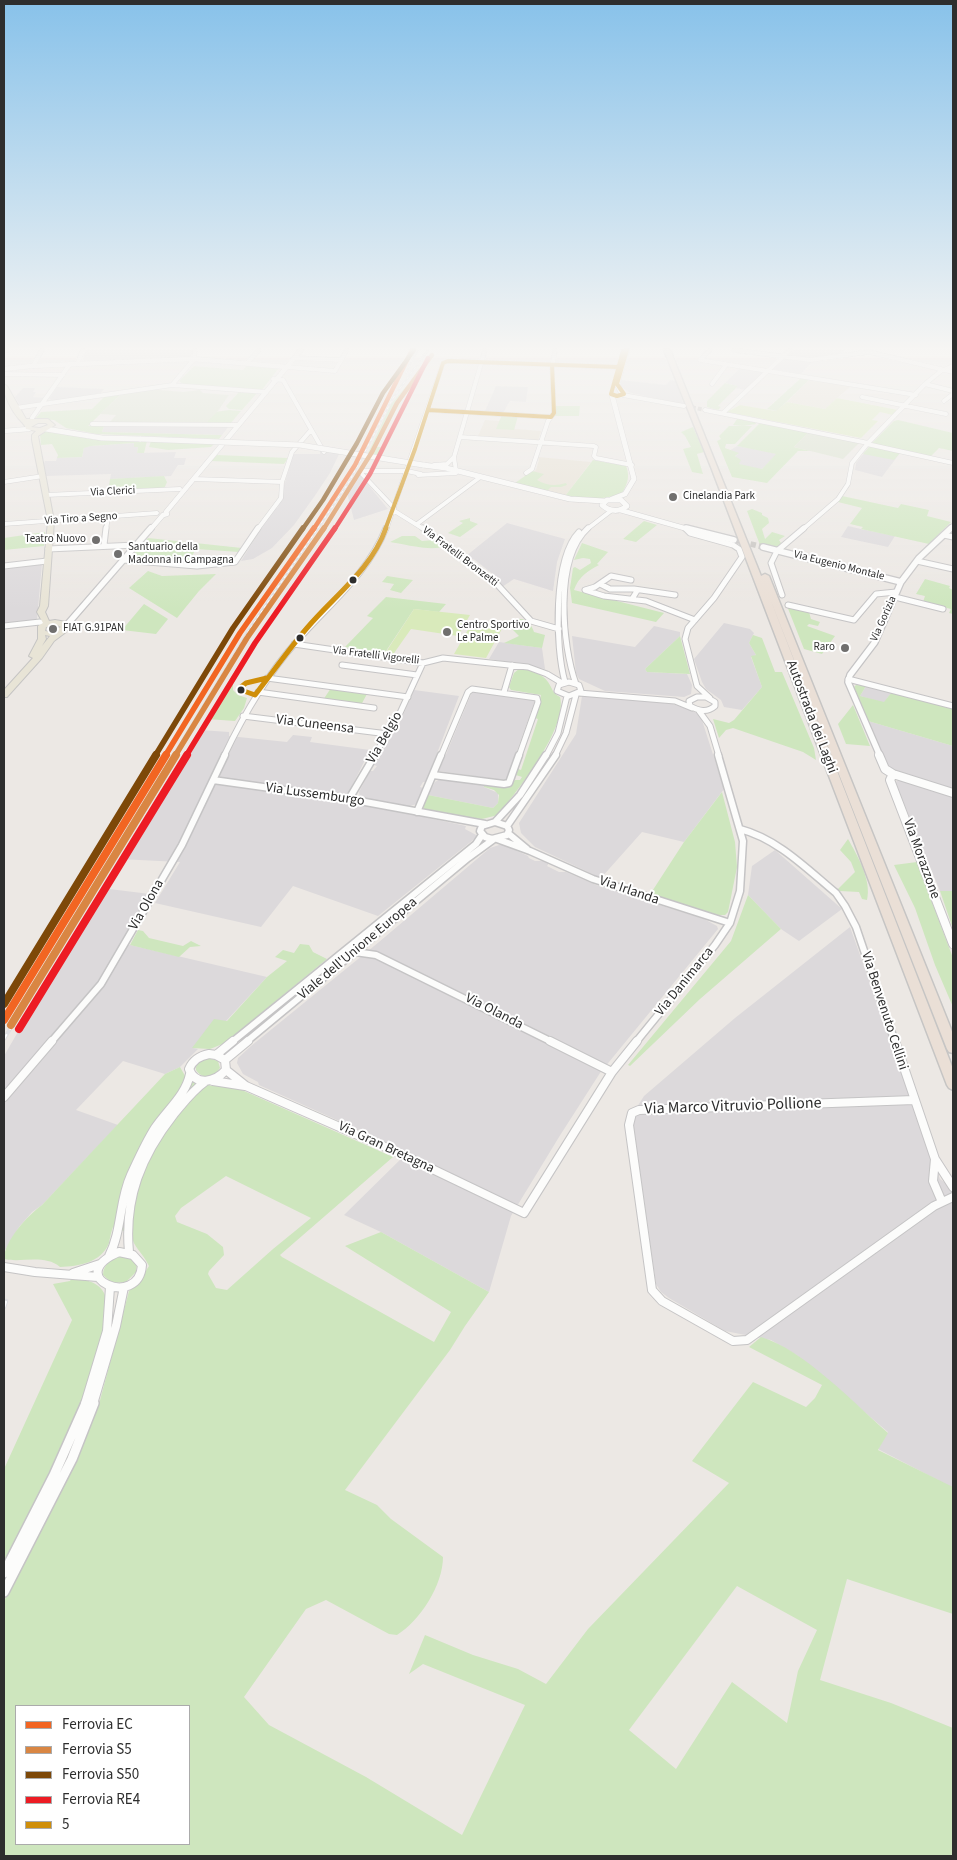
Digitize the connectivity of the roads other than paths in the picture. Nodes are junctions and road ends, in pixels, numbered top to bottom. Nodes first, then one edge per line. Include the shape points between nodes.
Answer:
1 (34, 437) edge
2 (96, 437) edge
3 (226, 437) edge
4 (227, 437) edge
5 (304, 437) edge
6 (316, 437) edge
7 (419, 437) edge
8 (460, 437) joint
9 (542, 437) edge
10 (624, 437) edge
11 (628, 437) edge
12 (703, 437) edge
13 (709, 437) edge
14 (834, 437) edge
15 (875, 437) edge
16 (141, 440) joint
17 (540, 442) junction
18 (868, 444) junction
19 (324, 452) dead end
20 (454, 457) junction
21 (953, 463) edge
22 (632, 465) junction
23 (433, 466) junction
24 (456, 472) junction
25 (526, 473) dead end
26 (406, 474) junction
27 (428, 474) junction
28 (42, 476) junction
29 (478, 478) junction
30 (194, 479) junction
31 (4, 482) edge
32 (282, 482) junction
33 (180, 489) junction
34 (46, 495) junction
35 (612, 500) junction
36 (603, 505) junction
37 (626, 505) junction
38 (394, 509) junction
39 (612, 510) junction
40 (620, 510) junction
41 (161, 513) junction
42 (108, 517) junction
43 (51, 521) junction
44 (656, 521) junction
45 (4, 524) edge
46 (417, 524) junction
47 (953, 526) edge
48 (686, 529) junction
49 (944, 535) junction
50 (953, 537) edge
51 (734, 540) tunnel mouth
52 (104, 545) junction
53 (136, 545) junction
54 (763, 548) tunnel mouth
55 (48, 549) junction
56 (777, 551) junction
57 (123, 560) junction
58 (47, 561) junction
59 (917, 561) junction
60 (4, 566) edge
61 (953, 569) edge
62 (631, 580) dead end
63 (901, 582) junction
64 (600, 584) junction
65 (634, 589) junction
66 (895, 594) junction
67 (674, 595) dead end
68 (782, 595) dead end
69 (632, 599) junction
70 (788, 605) dead end
71 (943, 609) dead end
72 (558, 620) junction
73 (695, 620) junction
74 (546, 624) junction
75 (48, 625) junction
76 (4, 626) edge
77 (559, 629) junction
78 (294, 644) junction
79 (423, 662) junction
80 (342, 664) dead end
81 (512, 665) junction
82 (562, 669) junction
83 (547, 674) junction
84 (417, 675) junction
85 (266, 678) junction
86 (848, 678) junction
87 (563, 683) junction
88 (578, 685) junction
89 (697, 686) junction
90 (556, 689) junction
91 (4, 690) edge
92 (258, 692) junction
93 (504, 692) junction
94 (577, 694) junction
95 (604, 694) junction
96 (4, 695) edge
97 (567, 696) junction
98 (408, 697) junction
99 (692, 698) junction
100 (710, 698) junction
101 (675, 702) junction
102 (953, 706) edge
103 (374, 708) dead end
104 (692, 708) junction
105 (711, 710) junction
106 (699, 711) junction
107 (243, 716) junction
108 (708, 721) junction
109 (388, 734) junction
110 (893, 774) junction
111 (433, 775) junction
112 (214, 780) junction
113 (953, 793) edge
114 (349, 799) junction
115 (417, 812) junction
116 (463, 822) junction
117 (495, 822) junction
118 (485, 824) junction
119 (507, 826) junction
120 (740, 829) junction
121 (481, 833) junction
122 (509, 834) junction
123 (495, 840) junction
124 (530, 851) junction
125 (730, 923) junction
126 (368, 941) junction
127 (953, 944) edge
128 (354, 952) junction
129 (374, 954) junction
130 (953, 1049) edge
131 (216, 1055) junction
132 (225, 1060) junction
133 (226, 1070) junction
134 (612, 1072) junction
135 (190, 1074) junction
136 (209, 1081) junction
137 (953, 1084) edge
138 (246, 1086) junction
139 (4, 1096) edge
140 (914, 1100) junction
141 (935, 1159) junction
142 (953, 1187) edge
143 (953, 1197) edge
144 (942, 1202) junction
145 (524, 1213) joint
146 (129, 1252) junction
147 (109, 1256) junction
148 (100, 1264) junction
149 (4, 1267) edge
150 (67, 1274) junction
151 (98, 1277) junction
152 (110, 1287) junction
153 (124, 1287) junction
154 (4, 1573) edge
155 (4, 1592) edge

1 - 28 main road
2 - 16 main road
3 - 33 street
4 - 30 street
5 - 32 street via 292,452
6 - 19 street
7 - 26 street, Via Olona
8 - 17 street
8 - 20 street
9 - 17 street
10 - 22 main road
11 - 37 main road via 640,479
12 - 137 highway, Autostrada dei Laghi
13 - 130 highway, Autostrada dei Laghi
14 - 18 street
15 - 18 street
16 - 23 main road, bridge via 300,445
17 - 22 street via 596,446 596,458
17 - 25 street via 532,469
18 - 21 street
18 - 56 street via 852,462 848,484 838,499
20 - 23 street via 447,464
20 - 24 street
22 - 35 main road via 634,479 630,488
23 - 24 main road
23 - 27 street
24 - 27 street
24 - 29 main road
24 - 36 main road
26 - 27 street
26 - 38 street, Via Olona
26 - 38 street, Via Fratelli Bronzetti via 362,469 369,482
28 - 31 street
28 - 34 main road
29 - 36 main road via 569,501
29 - 46 street
30 - 32 street
30 - 41 street
32 - 57 street via 281,498 235,562 198,566
33 - 34 street, Via Clerici
33 - 41 street
34 - 43 main road
35 - 36 main road
35 - 37 main road via 620,500
36 - 39 main road
36 - 72 street via 605,510 573,538 568,547
37 - 40 main road
37 - 44 street
38 - 46 street, Via Fratelli Bronzetti
38 - 78 street, Via Olona via 382,539 361,572
39 - 40 main road
39 - 88 street via 578,538 569,566 565,617 570,666
40 - 44 street
41 - 42 street, Via Tiro a Segno
41 - 53 street
42 - 43 street, Via Tiro a Segno
42 - 52 street
43 - 45 street, Via Tiro a Segno
43 - 55 main road
44 - 48 street
46 - 74 street, Via Fratelli Bronzetti via 494,581 531,621
47 - 49 street, Via Gorizia
48 - 51 street
48 - 73 street via 733,545 739,549 742,558
49 - 50 street
49 - 59 street, Via Gorizia
52 - 53 street
52 - 55 street
53 - 57 street
54 - 56 street, Via Eugenio Montale
55 - 58 main road
56 - 63 street, Via Eugenio Montale
56 - 68 street via 771,563
57 - 75 street via 79,610
58 - 60 street
58 - 75 main road via 43,610
59 - 61 street
59 - 63 street, Via Gorizia
62 - 64 street via 611,576
63 - 66 street, Via Gorizia
64 - 65 street via 610,589
64 - 69 street via 585,590
65 - 67 street
65 - 69 street via 637,590
66 - 70 street via 876,594 854,620
66 - 71 street
66 - 86 street, Via Gorizia via 875,642
69 - 73 street via 662,605
72 - 74 street
72 - 77 street
73 - 89 street via 685,639
74 - 77 street, Via Fratelli Bronzetti
75 - 76 street
75 - 91 main road via 36,651
75 - 96 main road via 51,639
77 - 82 street
78 - 79 street, Via Fratelli Vigorelli
78 - 85 street, Via Olona
79 - 81 street, Via Fratelli Vigorelli via 443,658
79 - 84 street, Via Belgio
80 - 84 street
81 - 83 street, Via Fratelli Vigorelli
81 - 93 street
82 - 83 street
82 - 87 street
83 - 87 street, Via Fratelli Vigorelli
83 - 90 street
84 - 98 street, Via Belgio
85 - 92 street, Via Olona
85 - 98 street
86 - 102 street
86 - 110 street via 885,769
87 - 88 street
87 - 90 street
88 - 94 street
88 - 95 street
89 - 99 street
89 - 100 street
90 - 97 street
92 - 103 street
92 - 107 street, Via Olona
93 - 111 street via 472,689 468,692
93 - 111 street via 533,696 538,702 509,783
94 - 95 street
94 - 97 street
94 - 119 street via 559,750
95 - 101 street
97 - 117 street via 552,746
98 - 109 street, Via Belgio
99 - 100 street
99 - 101 street
99 - 104 street via 688,704
100 - 105 street via 716,704
101 - 104 street
104 - 106 street
105 - 106 street
105 - 108 street
106 - 108 street, Via Danimarca
107 - 109 street, Via Cuneensa
107 - 112 street, Via Olona
108 - 120 street, Via Danimarca
109 - 114 street, Via Belgio
110 - 113 street
110 - 127 street, Via Morazzone via 890,780
111 - 115 street
112 - 114 street, Via Lussemburgo
112 - 139 street, Via Olona via 182,845 101,984
114 - 115 street, Via Lussemburgo
115 - 116 street, Via Lussemburgo
116 - 118 street, Via Lussemburgo
116 - 121 street, Via Lussemburgo
117 - 118 street
117 - 119 street
118 - 121 street, Viale dell'Unione Europea
119 - 122 street
120 - 125 street, Via Danimarca via 743,866 740,891
120 - 140 street, Via Benvenuto Cellini via 755,832 814,876 836,893 850,912
121 - 123 street
121 - 131 street, Viale dell'Unione Europea via 476,844
122 - 123 street, Viale dell'Unione Europea
122 - 124 street, Via Irlanda
123 - 124 street, Via Irlanda
123 - 126 street, Viale dell'Unione Europea
124 - 125 street, Via Irlanda via 593,879
125 - 134 street, Via Danimarca
126 - 128 street, Viale dell'Unione Europea
126 - 129 street
128 - 129 street, Via Olanda
128 - 132 street, Viale dell'Unione Europea
129 - 134 street, Via Olanda
131 - 132 street
131 - 135 street, Viale dell'Unione Europea via 196,1059 189,1069
132 - 133 street
133 - 136 street
133 - 138 street, Via Gran Bretagna
134 - 145 street, Via Danimarca
135 - 136 street via 199,1081
135 - 147 street, Viale dell'Unione Europea via 188,1085 155,1128 131,1175
136 - 138 street, Via Gran Bretagna
136 - 146 street via 198,1086 172,1116 138,1175 128,1212
138 - 145 street, Via Gran Bretagna via 401,1154
140 - 141 street, Via Benvenuto Cellini
140 - 144 street, Via Marco Vitruvio Pollione via 639,1110 632,1113 629,1125 652,1290 662,1301 733,1341 747,1340
141 - 142 street, Via Benvenuto Cellini
141 - 144 street, Via Benvenuto Cellini via 933,1185
143 - 144 street
146 - 147 street
146 - 153 street via 140,1260 140,1272
147 - 148 street
148 - 150 street
148 - 151 street
149 - 150 street
150 - 151 street
151 - 152 street via 100,1282
152 - 153 street
152 - 154 street via 109,1325 88,1398 63,1459
153 - 155 street via 96,1398 72,1460

